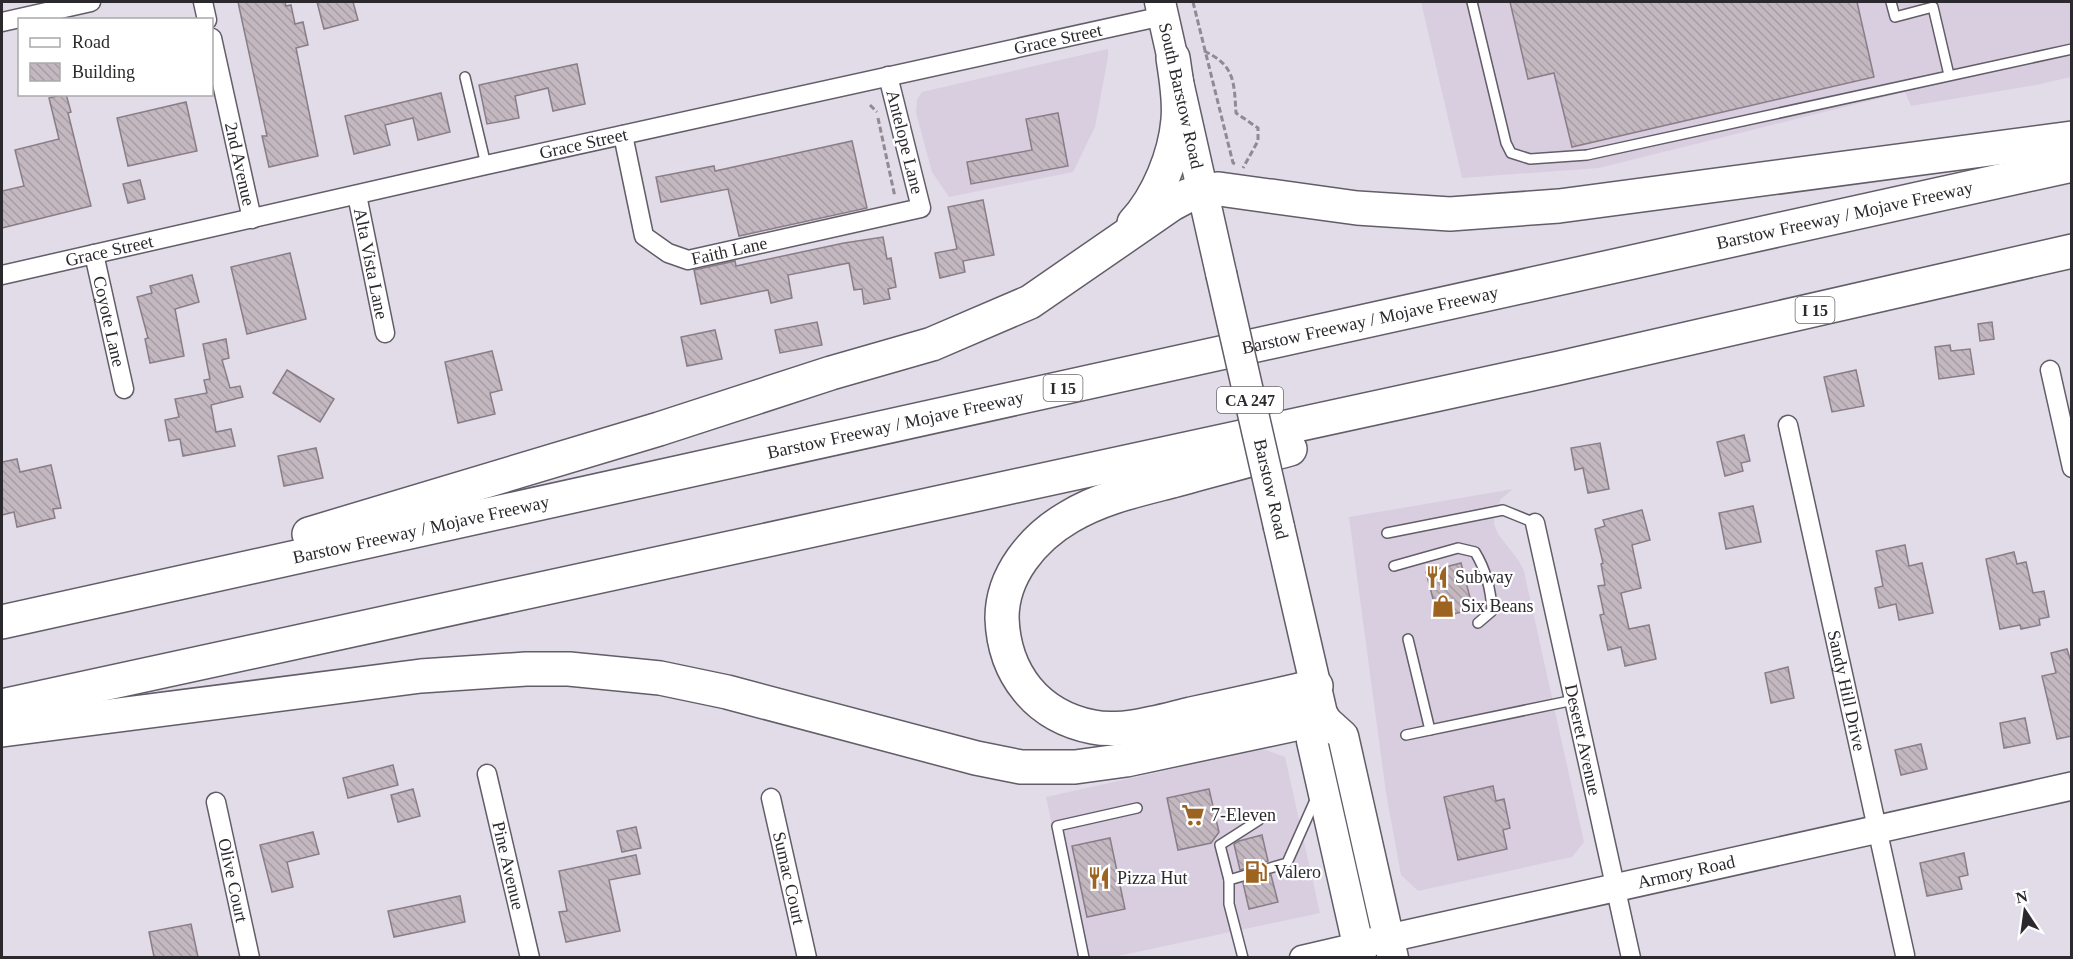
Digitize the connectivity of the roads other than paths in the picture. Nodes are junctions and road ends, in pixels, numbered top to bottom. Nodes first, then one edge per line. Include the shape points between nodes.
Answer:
1 (91, 2) edge
2 (203, 2) edge
3 (1472, 2) edge
4 (1891, 2) edge
5 (1162, 9) edge
6 (18, 18) edge
7 (20, 18) edge
8 (207, 18) edge
9 (2, 22) edge
10 (213, 43) edge
11 (2072, 49) edge
12 (1173, 58) junction
13 (1949, 75) junction
14 (888, 76) junction
15 (465, 77) dead end
16 (623, 135) junction
17 (2072, 138) edge
18 (486, 165) junction
19 (2072, 165) edge
20 (1202, 191) junction
21 (357, 195) junction
22 (921, 208) joint
23 (252, 219) junction
24 (1117, 242) junction
25 (2072, 251) edge
26 (94, 254) junction
27 (2, 275) edge
28 (385, 333) dead end
29 (1559, 368) junction
30 (2050, 370) dead end
31 (124, 389) dead end
32 (1788, 425) dead end
33 (2072, 468) edge
34 (1535, 523) joint
35 (1387, 533) dead end
36 (1394, 566) dead end
37 (55, 611) junction
38 (2, 622) edge
39 (1478, 623) dead end
40 (1408, 639) dead end
41 (1316, 686) junction
42 (1574, 700) junction
43 (2, 706) edge
44 (1323, 718) junction
45 (2, 730) edge
46 (1430, 730) junction
47 (1406, 735) dead end
48 (487, 774) dead end
49 (1322, 784) junction
50 (2072, 786) edge
51 (771, 798) dead end
52 (216, 802) dead end
53 (1137, 808) dead end
54 (1259, 820) dead end
55 (1877, 829) junction
56 (1230, 880) junction
57 (1615, 888) junction
58 (1391, 948) edge
59 (1360, 951) edge
60 (1905, 955) dead end
61 (250, 957) edge
62 (530, 957) edge
63 (807, 957) edge
64 (1084, 957) edge
65 (1243, 957) edge
66 (1302, 957) edge
67 (1631, 957) edge

1 - 7 street
2 - 8 street
3 - 13 lane via 1506,143 1511,153 1530,159 1587,155
4 - 13 lane via 1895,16 1933,7
5 - 12 main road, South Barstow Road
5 - 14 street, Grace Street
6 - 9 street
10 - 23 street, 2nd Avenue
11 - 13 lane
12 - 20 main road, South Barstow Road
12 - 24 highway via 1178,103 1174,143 1153,196
14 - 16 street, Grace Street
14 - 22 street, Antelope Lane
15 - 18 lane
16 - 18 street, Grace Street
16 - 22 street, Faith Lane via 644,236 668,253 688,260
17 - 20 highway via 1559,206 1450,214 1357,208 1236,191
18 - 21 street, Grace Street
19 - 37 highway, Barstow Freeway / Mojave Freeway / I 15
20 - 24 highway via 1172,204
20 - 41 main road, Barstow Road / CA 247, bridge
21 - 23 street, Grace Street
21 - 28 street, Alta Vista Lane
23 - 26 street, Grace Street
24 - 37 highway via 1030,302 932,344
25 - 29 highway, I 15
26 - 27 street, Grace Street
26 - 31 street, Coyote Lane
29 - 41 highway via 1364,430 1100,502 1069,516 1026,553 1011,576 1002,605 1010,665 1028,692 1054,714 1094,728 1137,727
29 - 43 highway, I 15
30 - 33 street
32 - 55 street, Sandy Hill Drive
34 - 35 lane via 1503,510
34 - 42 street, Deseret Avenue
36 - 39 lane via 1458,548 1475,552 1492,595 1492,611
37 - 38 highway, Barstow Freeway / Mojave Freeway / I 15
40 - 46 lane
41 - 44 main road, Barstow Road / CA 247
42 - 46 lane
42 - 57 street, Deseret Avenue
44 - 45 highway via 1126,760 1075,767 1021,767 660,678 526,669 421,676
44 - 49 main road via 1312,741
44 - 58 main road via 1344,736
46 - 47 lane
48 - 62 street, Pine Avenue
49 - 56 lane via 1287,863
49 - 59 main road
50 - 55 main road, Armory Road
51 - 63 street, Sumac Court
52 - 61 street, Olive Court
53 - 64 lane via 1057,826
54 - 56 lane via 1220,845
55 - 57 main road, Armory Road
55 - 60 street, Sandy Hill Drive
56 - 65 lane via 1228,904
57 - 58 main road, Armory Road
57 - 67 street, Deseret Avenue
58 - 59 main road, Armory Road
59 - 66 street, Armory Road

